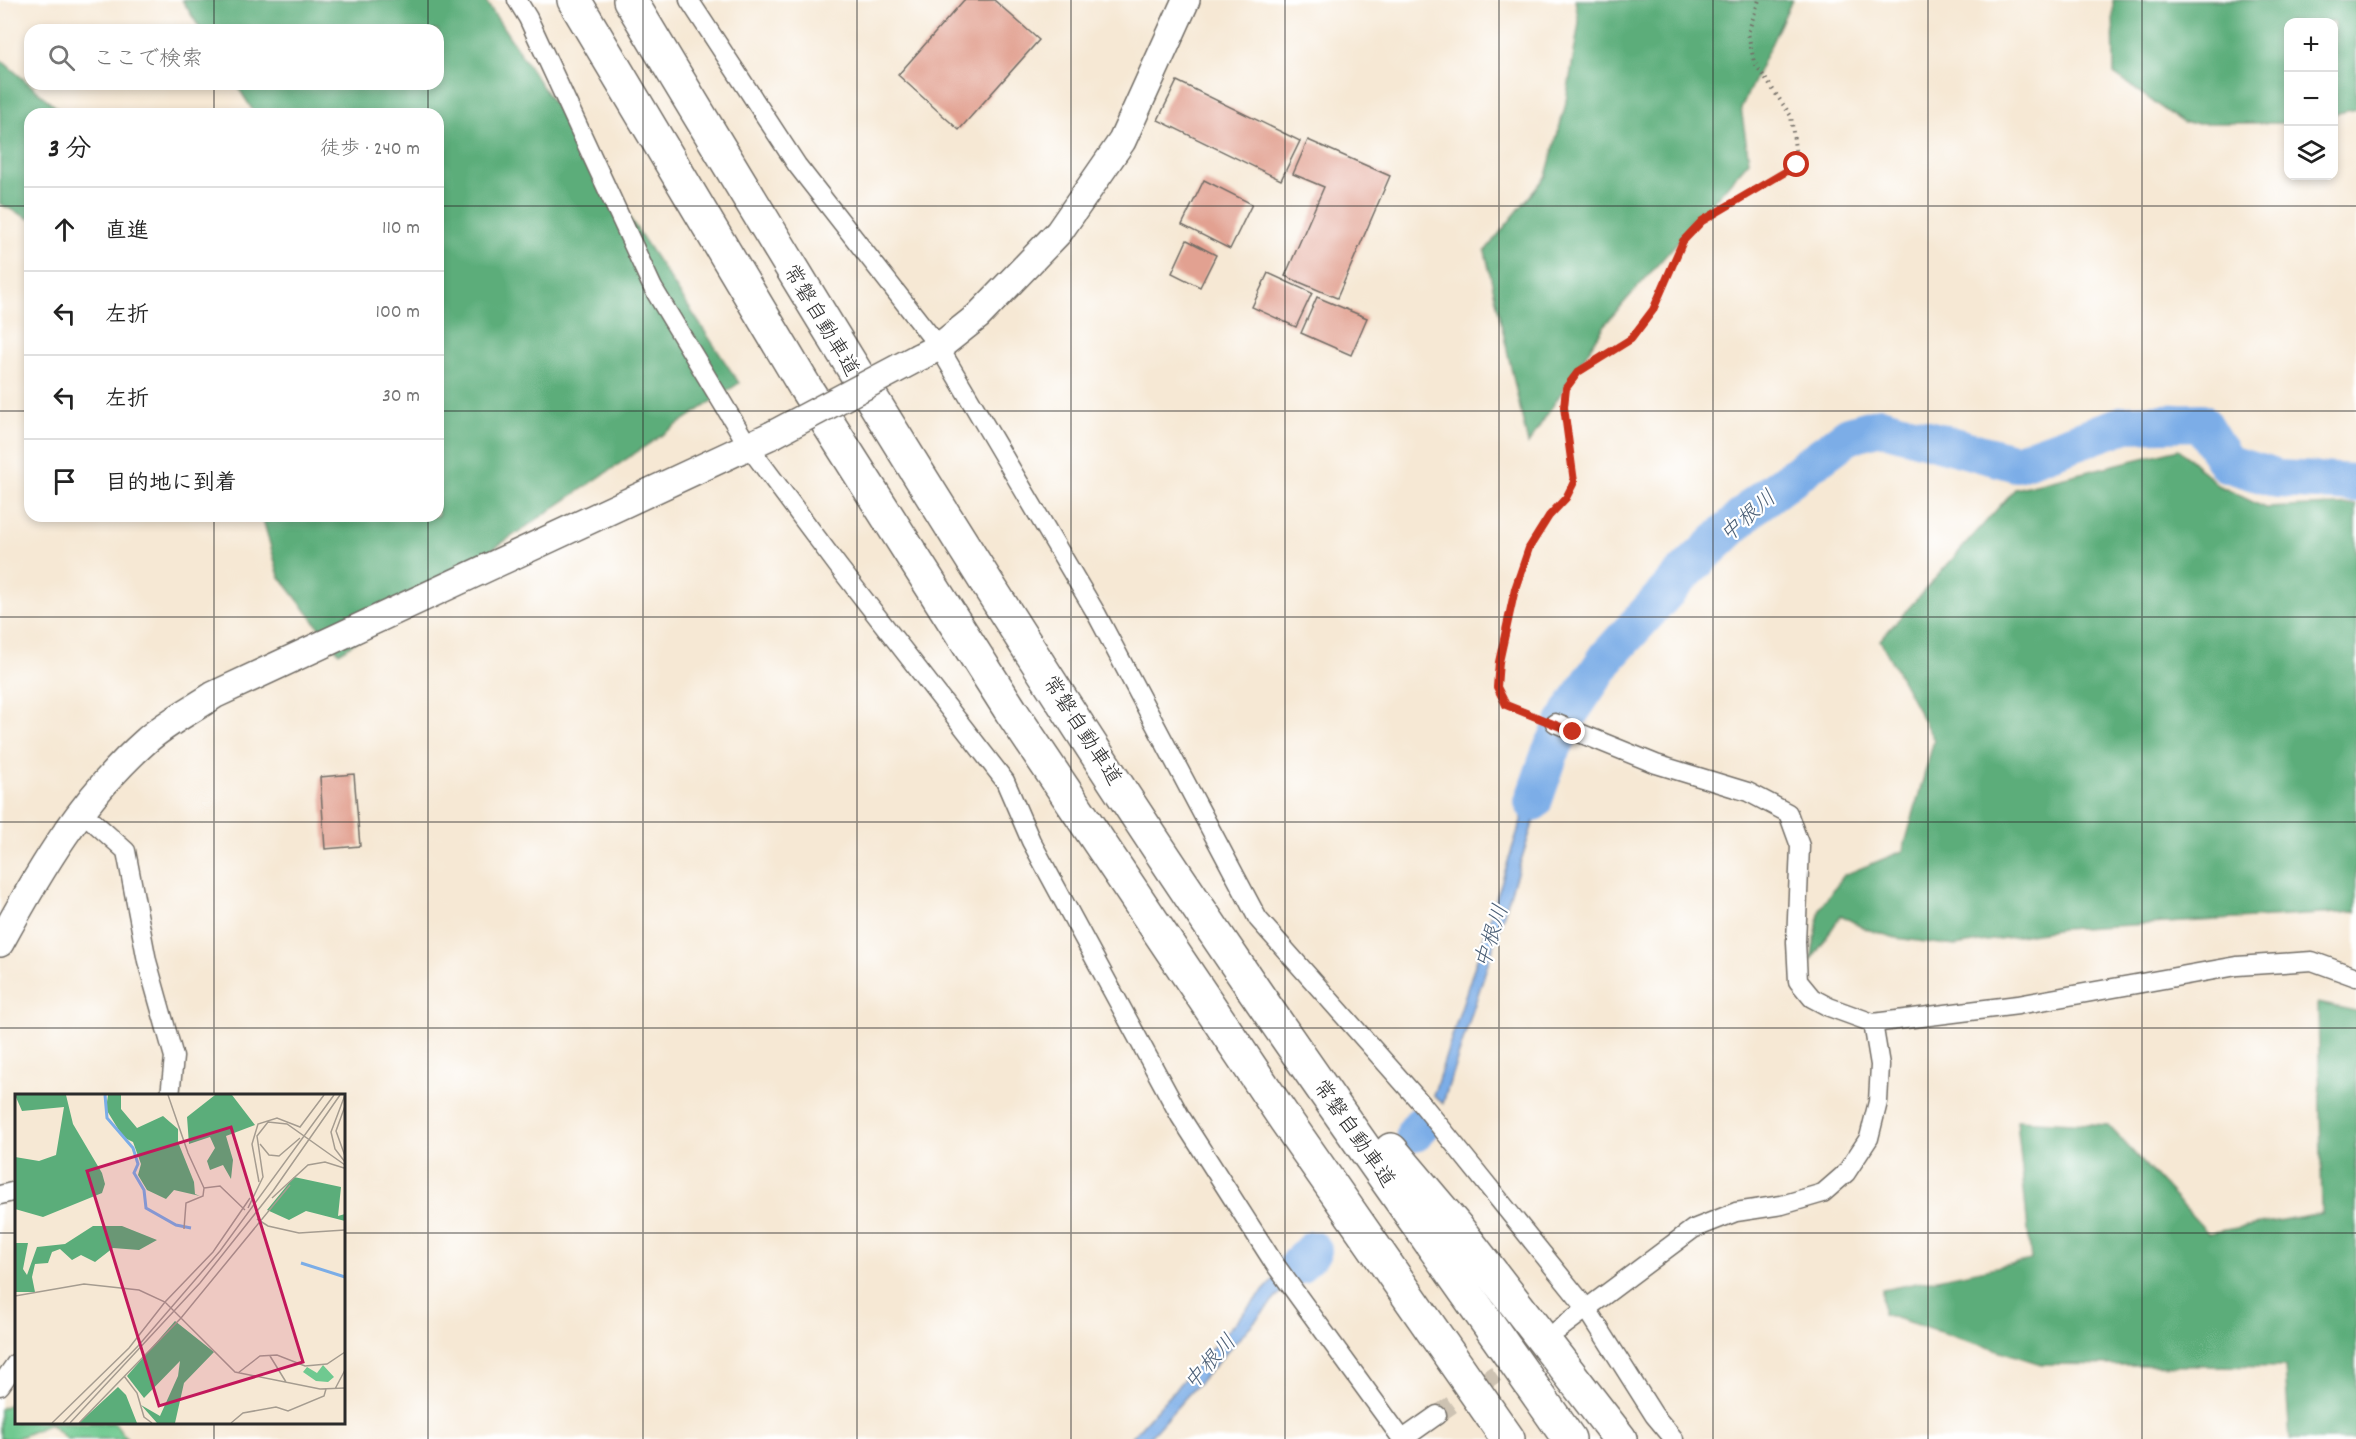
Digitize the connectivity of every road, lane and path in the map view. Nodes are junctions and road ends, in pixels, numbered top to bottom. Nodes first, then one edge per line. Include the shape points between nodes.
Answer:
1 (517, 0) edge
2 (574, 0) edge
3 (630, 0) edge
4 (689, 0) edge
5 (1186, 0) edge
6 (1759, 0) edge
7 (929, 352) junction
8 (761, 441) junction
9 (1555, 723) joint
10 (80, 810) junction
11 (0, 943) edge
12 (2356, 977) edge
13 (1251, 986) junction
14 (1873, 1023) junction
15 (170, 1094) edge
16 (1285, 1119) junction
17 (15, 1191) edge
18 (0, 1195) edge
19 (1587, 1309) junction
20 (1557, 1330) tunnel mouth
21 (15, 1364) edge
22 (0, 1386) edge
23 (1437, 1415) tunnel mouth
24 (1403, 1439) edge
25 (1480, 1439) edge
26 (1508, 1439) edge
27 (1569, 1439) edge
28 (1620, 1439) edge
29 (1674, 1439) edge

1 - 8 street via 653,288
2 - 16 highway via 849,456 1011,711
3 - 13 highway, 常磐自動車道 via 847,362 1050,682
4 - 7 street via 797,165
5 - 7 street via 1122,141 1059,232 978,316
6 - 9 path via 1748,33 1754,62 1791,116 1797,165 1702,221 1683,241 1653,310 1631,339 1578,372 1566,388 1564,407 1574,482 1529,548 1513,599 1497,687 1506,705
7 - 8 street, bridge
7 - 19 street via 1096,613 1258,919 1422,1104
8 - 10 street via 214,695 148,739
8 - 24 street via 1005,781 1031,841 1180,1116 1291,1288
9 - 14 street via 1656,764 1748,792 1788,813 1800,846 1798,981 1812,998
10 - 11 street via 44,863
10 - 15 street via 126,851 147,961 174,1057
12 - 14 street via 2312,961 2236,966 2018,1005
13 - 27 highway, 常磐自動車道
13 - 28 highway via 1457,1227
14 - 19 street via 1880,1065 1878,1102 1869,1138 1846,1173 1823,1193 1736,1212 1693,1229
16 - 25 highway
16 - 26 highway
17 - 18 street
19 - 20 street
19 - 29 street via 1654,1415
21 - 22 street
23 - 24 street

